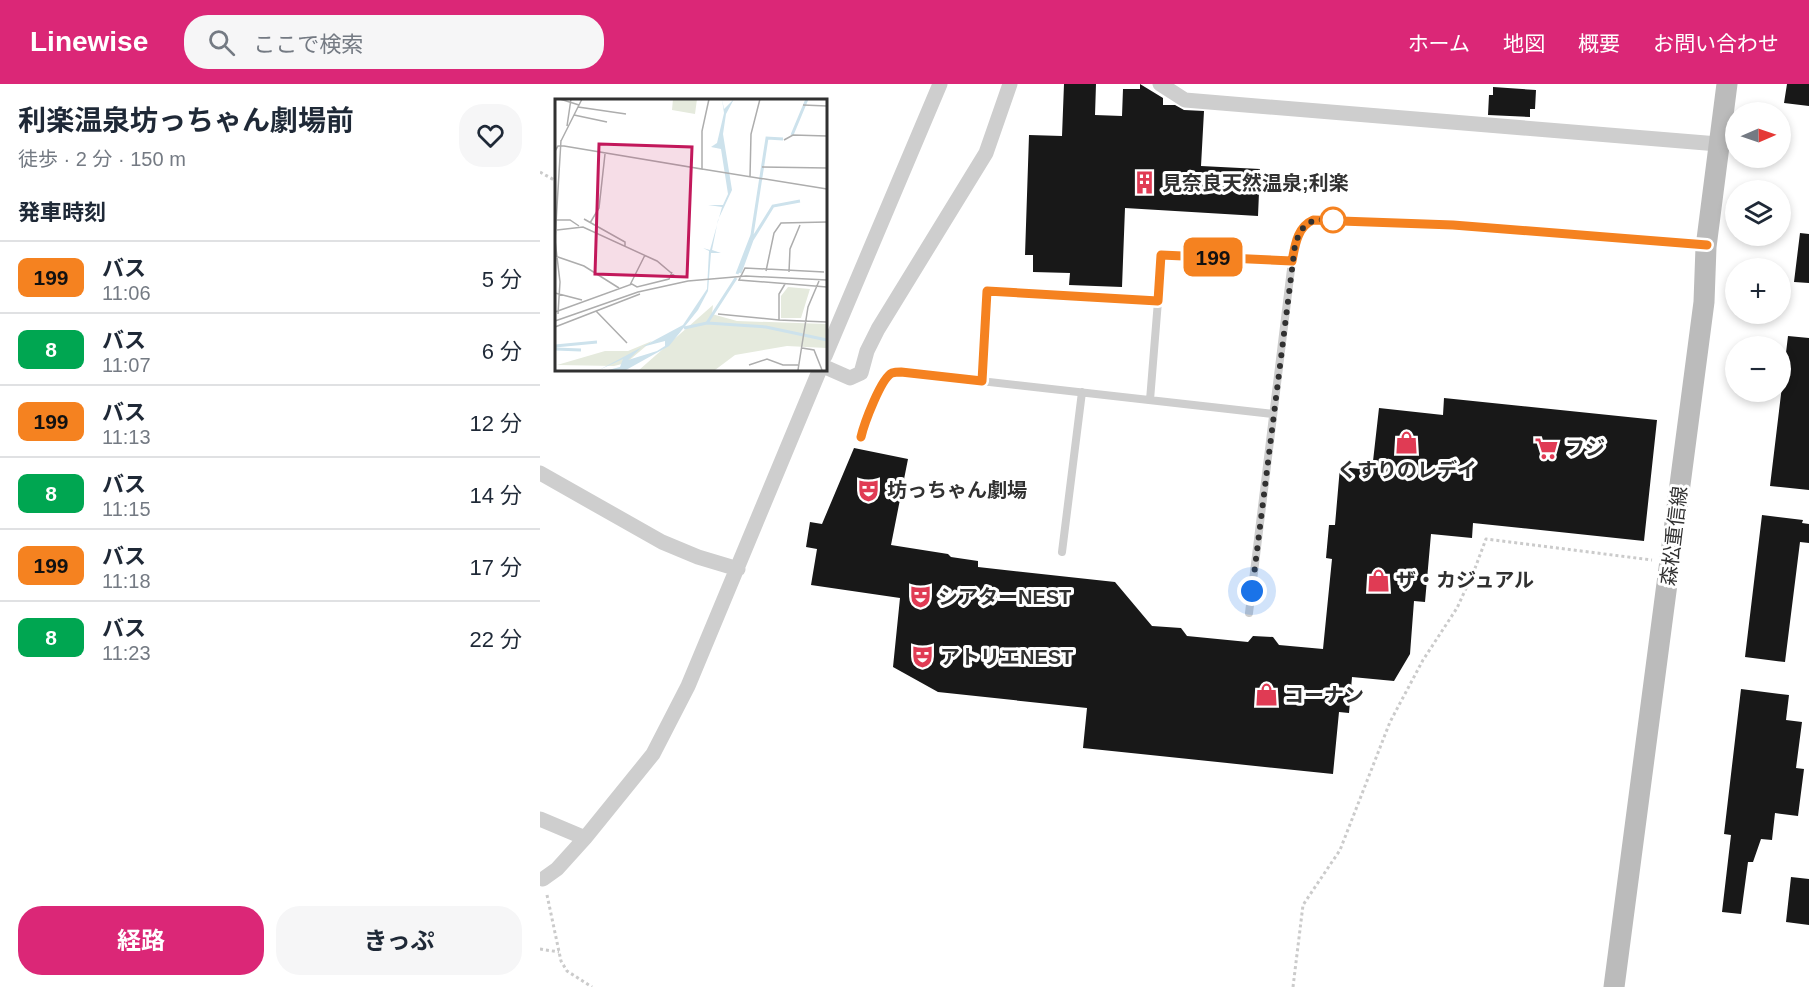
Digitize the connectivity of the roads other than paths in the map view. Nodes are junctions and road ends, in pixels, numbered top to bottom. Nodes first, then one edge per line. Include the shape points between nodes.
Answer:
1 (940, 84) edge
2 (1010, 84) edge
3 (1160, 84) edge
4 (1727, 84) edge
5 (1718, 144) junction
6 (1707, 245) junction
7 (1292, 261) junction
8 (1158, 301) junction
9 (826, 354) edge
10 (826, 367) edge
11 (820, 370) edge
12 (982, 381) junction
13 (1082, 392) junction
14 (1150, 400) junction
15 (1273, 414) junction
16 (861, 437) dead end
17 (540, 473) edge
18 (1062, 552) dead end
19 (738, 569) junction
20 (1249, 613) dead end
21 (540, 819) edge
22 (585, 837) junction
23 (543, 879) road end
24 (1614, 987) edge

1 - 9 street
2 - 10 street via 986,153 878,329 861,373 850,378
3 - 5 street via 1185,100
4 - 5 main road, 森松重信線
5 - 6 main road, 森松重信線
6 - 7 lane via 1326,219 1308,222 1297,237
6 - 24 main road, 森松重信線 via 1704,302
7 - 8 lane via 1161,255
7 - 15 lane
8 - 12 lane via 987,291
8 - 14 lane
11 - 19 street
12 - 13 lane
12 - 16 lane via 891,374 865,420
13 - 14 lane
13 - 18 lane
14 - 15 lane
15 - 20 lane
17 - 19 street via 662,543
19 - 22 street via 688,686 653,754
21 - 22 street
22 - 23 street

